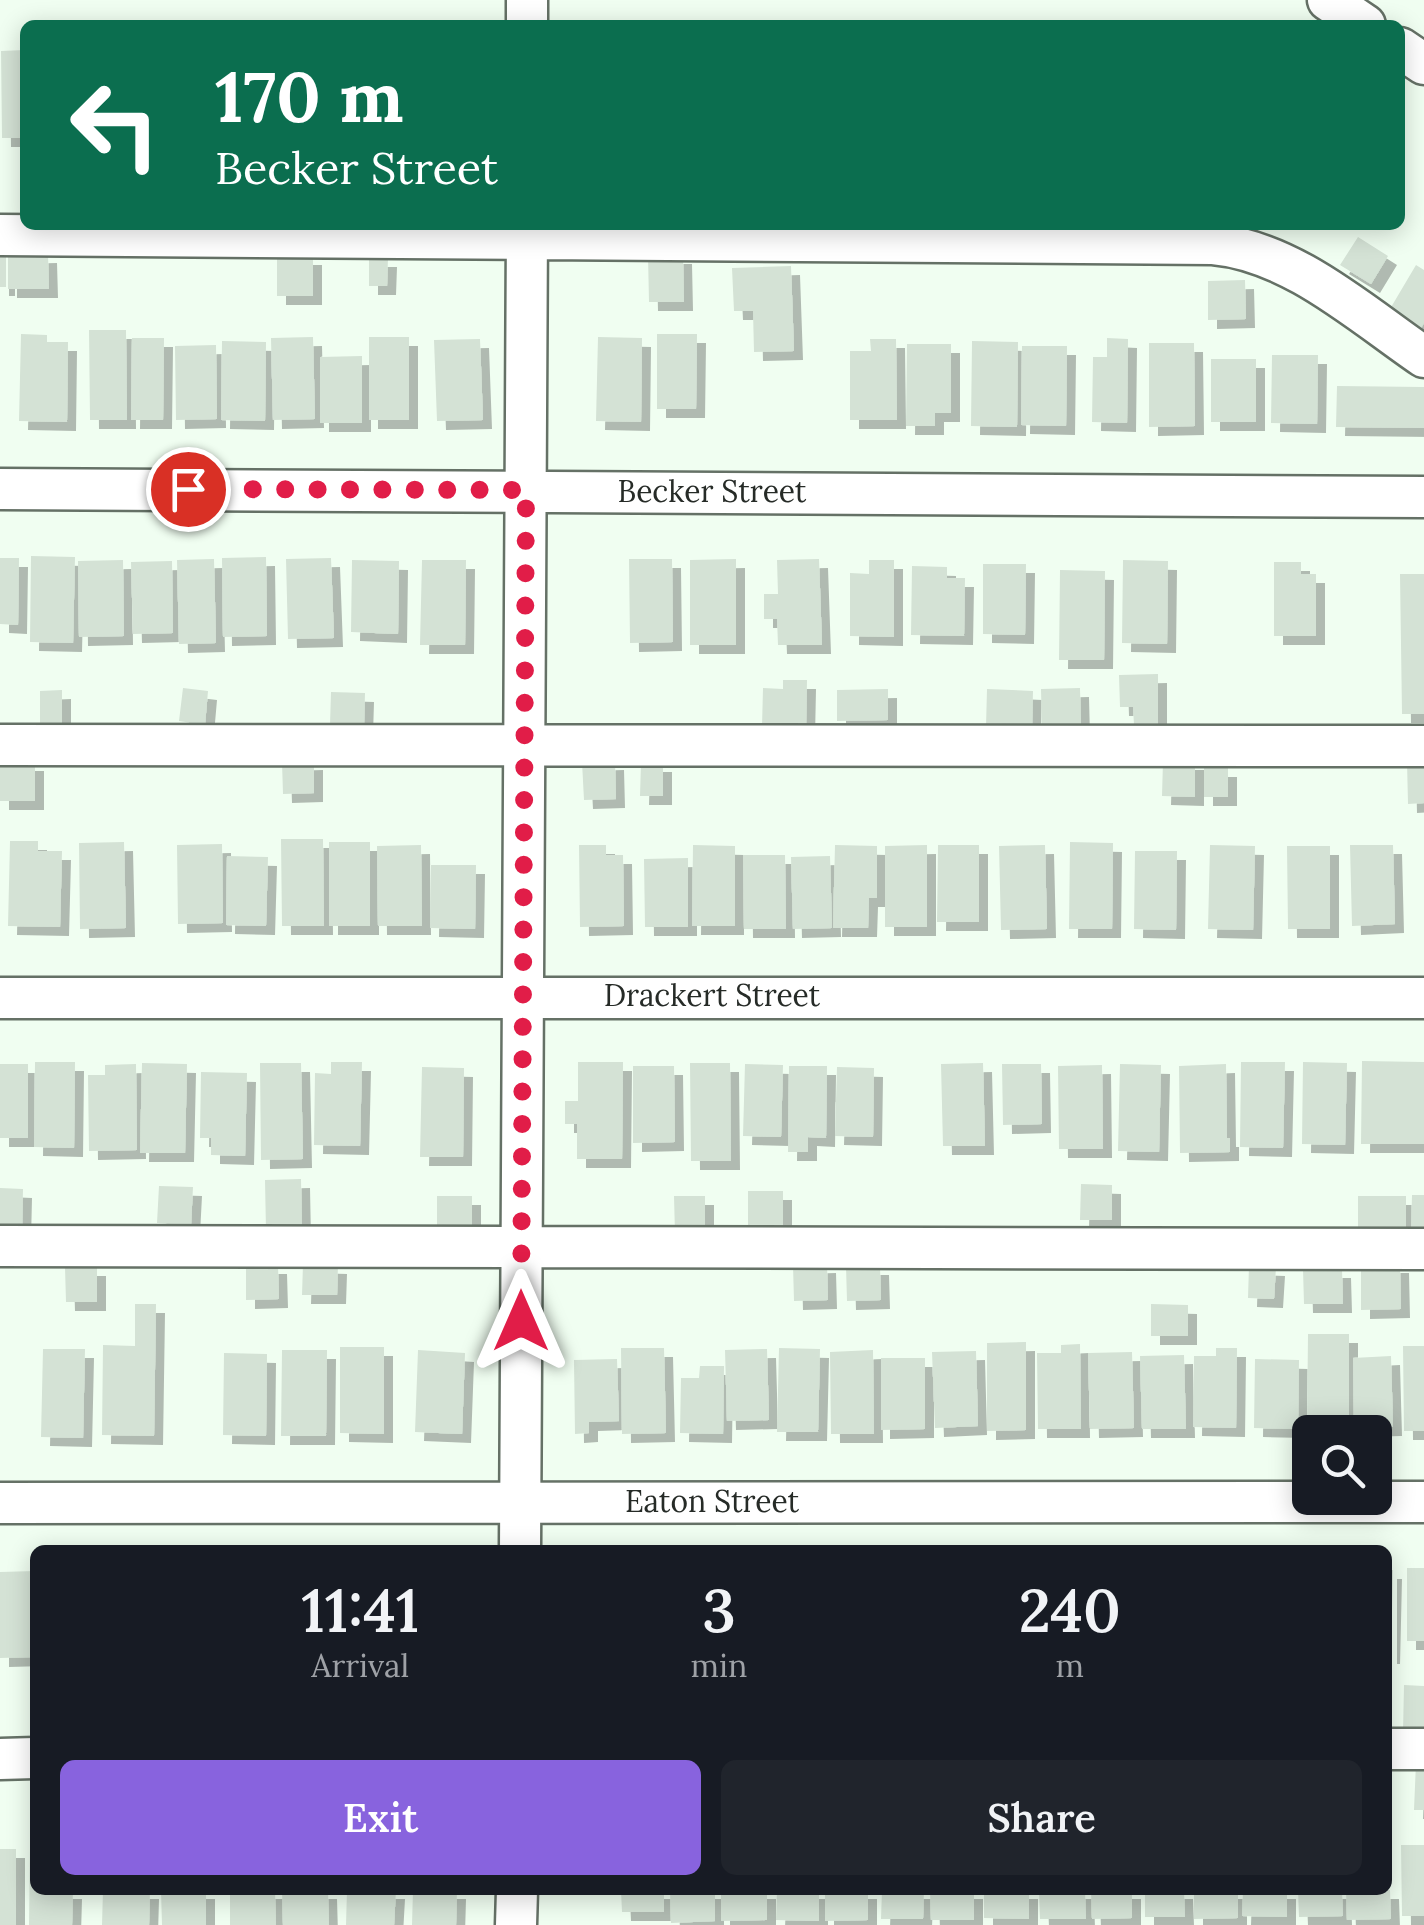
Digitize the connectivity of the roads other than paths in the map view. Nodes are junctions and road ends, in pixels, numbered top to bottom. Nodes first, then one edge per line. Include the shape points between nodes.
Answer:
1 (1328, 0) edge
2 (1358, 20) edge
3 (527, 232) edge
4 (0, 235) edge
5 (1424, 357) edge
6 (0, 488) edge
7 (526, 490) junction
8 (1424, 497) edge
9 (0, 745) edge
10 (1424, 746) edge
11 (524, 747) junction
12 (522, 996) junction
13 (0, 998) edge
14 (1424, 998) edge
15 (0, 1246) edge
16 (521, 1248) junction
17 (1424, 1250) edge
18 (520, 1502) junction
19 (1424, 1502) edge
20 (0, 1503) edge
21 (520, 1545) edge
22 (1392, 1749) edge
23 (1424, 1749) edge
24 (0, 1758) edge
25 (30, 1758) edge
26 (517, 1895) edge
27 (516, 1925) edge

1 - 2 street
3 - 4 street
3 - 5 street via 1236,246 1308,278
3 - 7 street
6 - 7 street, Becker Street
7 - 8 street, Becker Street
7 - 11 street
9 - 11 street
10 - 11 street
11 - 12 street
12 - 13 street, Drackert Street
12 - 14 street, Drackert Street
12 - 16 street
15 - 16 street
16 - 17 street
16 - 18 street
18 - 19 street, Eaton Street
18 - 20 street, Eaton Street
18 - 21 street
22 - 23 street
24 - 25 street
26 - 27 street

